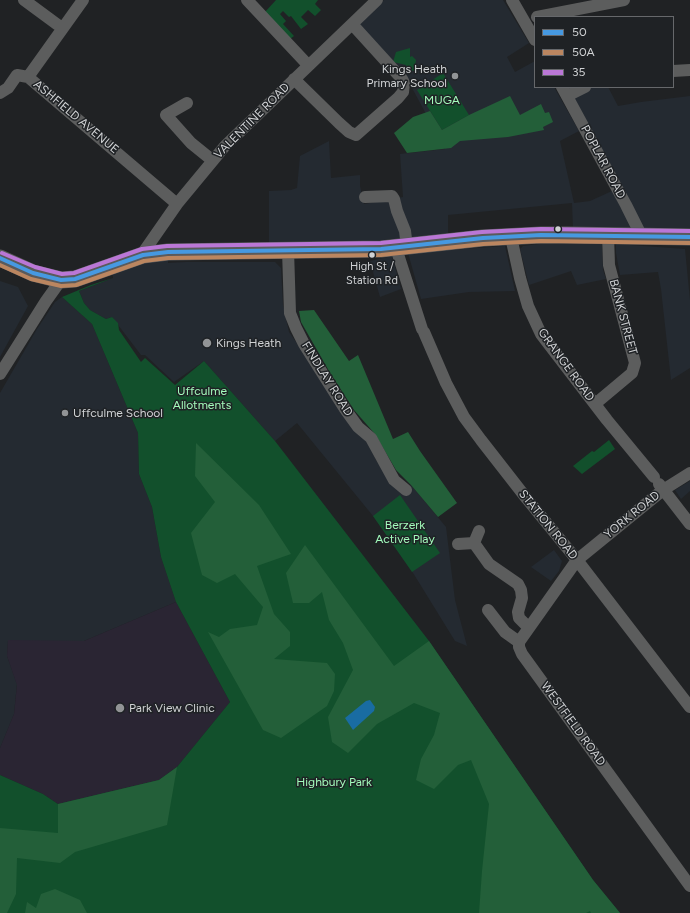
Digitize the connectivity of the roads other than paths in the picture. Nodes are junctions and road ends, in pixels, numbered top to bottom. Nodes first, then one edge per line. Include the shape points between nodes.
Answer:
1 (24, 0) edge
2 (83, 0) edge
3 (247, 0) edge
4 (377, 0) edge
5 (512, 0) edge
6 (624, 0) edge
7 (547, 16) edge
8 (532, 19) edge
9 (352, 24) junction
10 (62, 28) junction
11 (534, 33) edge
12 (308, 65) junction
13 (690, 70) edge
14 (674, 71) edge
15 (28, 77) junction
16 (294, 79) junction
17 (581, 88) edge
18 (565, 92) edge
19 (0, 93) edge
20 (186, 103) dead end
21 (212, 160) junction
22 (365, 197) dead end
23 (177, 204) junction
24 (608, 235) junction
25 (511, 236) junction
26 (642, 237) junction
27 (690, 237) edge
28 (401, 247) junction
29 (288, 250) junction
30 (139, 257) junction
31 (0, 258) edge
32 (60, 280) junction
33 (0, 374) edge
34 (595, 404) junction
35 (690, 473) edge
36 (658, 483) junction
37 (406, 490) dead end
38 (690, 524) edge
39 (479, 531) dead end
40 (474, 543) junction
41 (458, 544) dead end
42 (577, 560) junction
43 (488, 610) dead end
44 (529, 628) junction
45 (519, 642) junction
46 (690, 706) edge
47 (690, 886) edge

1 - 10 street
2 - 10 street, ASHFIELD AVENUE
3 - 12 street
4 - 9 street, VALENTINE ROAD
5 - 8 street
6 - 7 street
8 - 11 street
9 - 12 street, VALENTINE ROAD
9 - 16 street via 402,79 403,92 398,98 356,135 339,123
10 - 15 street, ASHFIELD AVENUE
12 - 16 street, VALENTINE ROAD
13 - 14 street
15 - 19 street via 18,76
15 - 23 street, ASHFIELD AVENUE
16 - 21 street, VALENTINE ROAD
17 - 18 street
18 - 26 street, POPLAR ROAD
20 - 21 street via 166,115 191,143
21 - 23 street, VALENTINE ROAD
22 - 28 street, STATION ROAD via 392,196 405,231
23 - 30 street, VALENTINE ROAD
24 - 25 highway
24 - 26 highway
24 - 34 street, BANK STREET via 609,265 635,363 632,373
25 - 28 highway
25 - 34 street, GRANGE ROAD via 528,306 541,334
26 - 27 highway
28 - 29 highway
28 - 42 street, STATION ROAD via 423,330 464,417
29 - 30 highway via 179,252
29 - 37 street, FINDLAY ROAD via 290,313 299,334 345,409 358,427 371,438 394,480
30 - 32 highway via 76,279
31 - 32 highway via 32,273
32 - 33 street
34 - 36 street, GRANGE ROAD
35 - 36 street, YORK ROAD
36 - 38 street, GRANGE ROAD
36 - 42 street, YORK ROAD
39 - 40 street
40 - 41 street
40 - 44 street via 489,564 518,584 522,598 519,618
42 - 44 street
42 - 46 street, STATION ROAD
43 - 45 street via 505,632
44 - 45 street
45 - 47 street, WESTFIELD ROAD via 522,654

